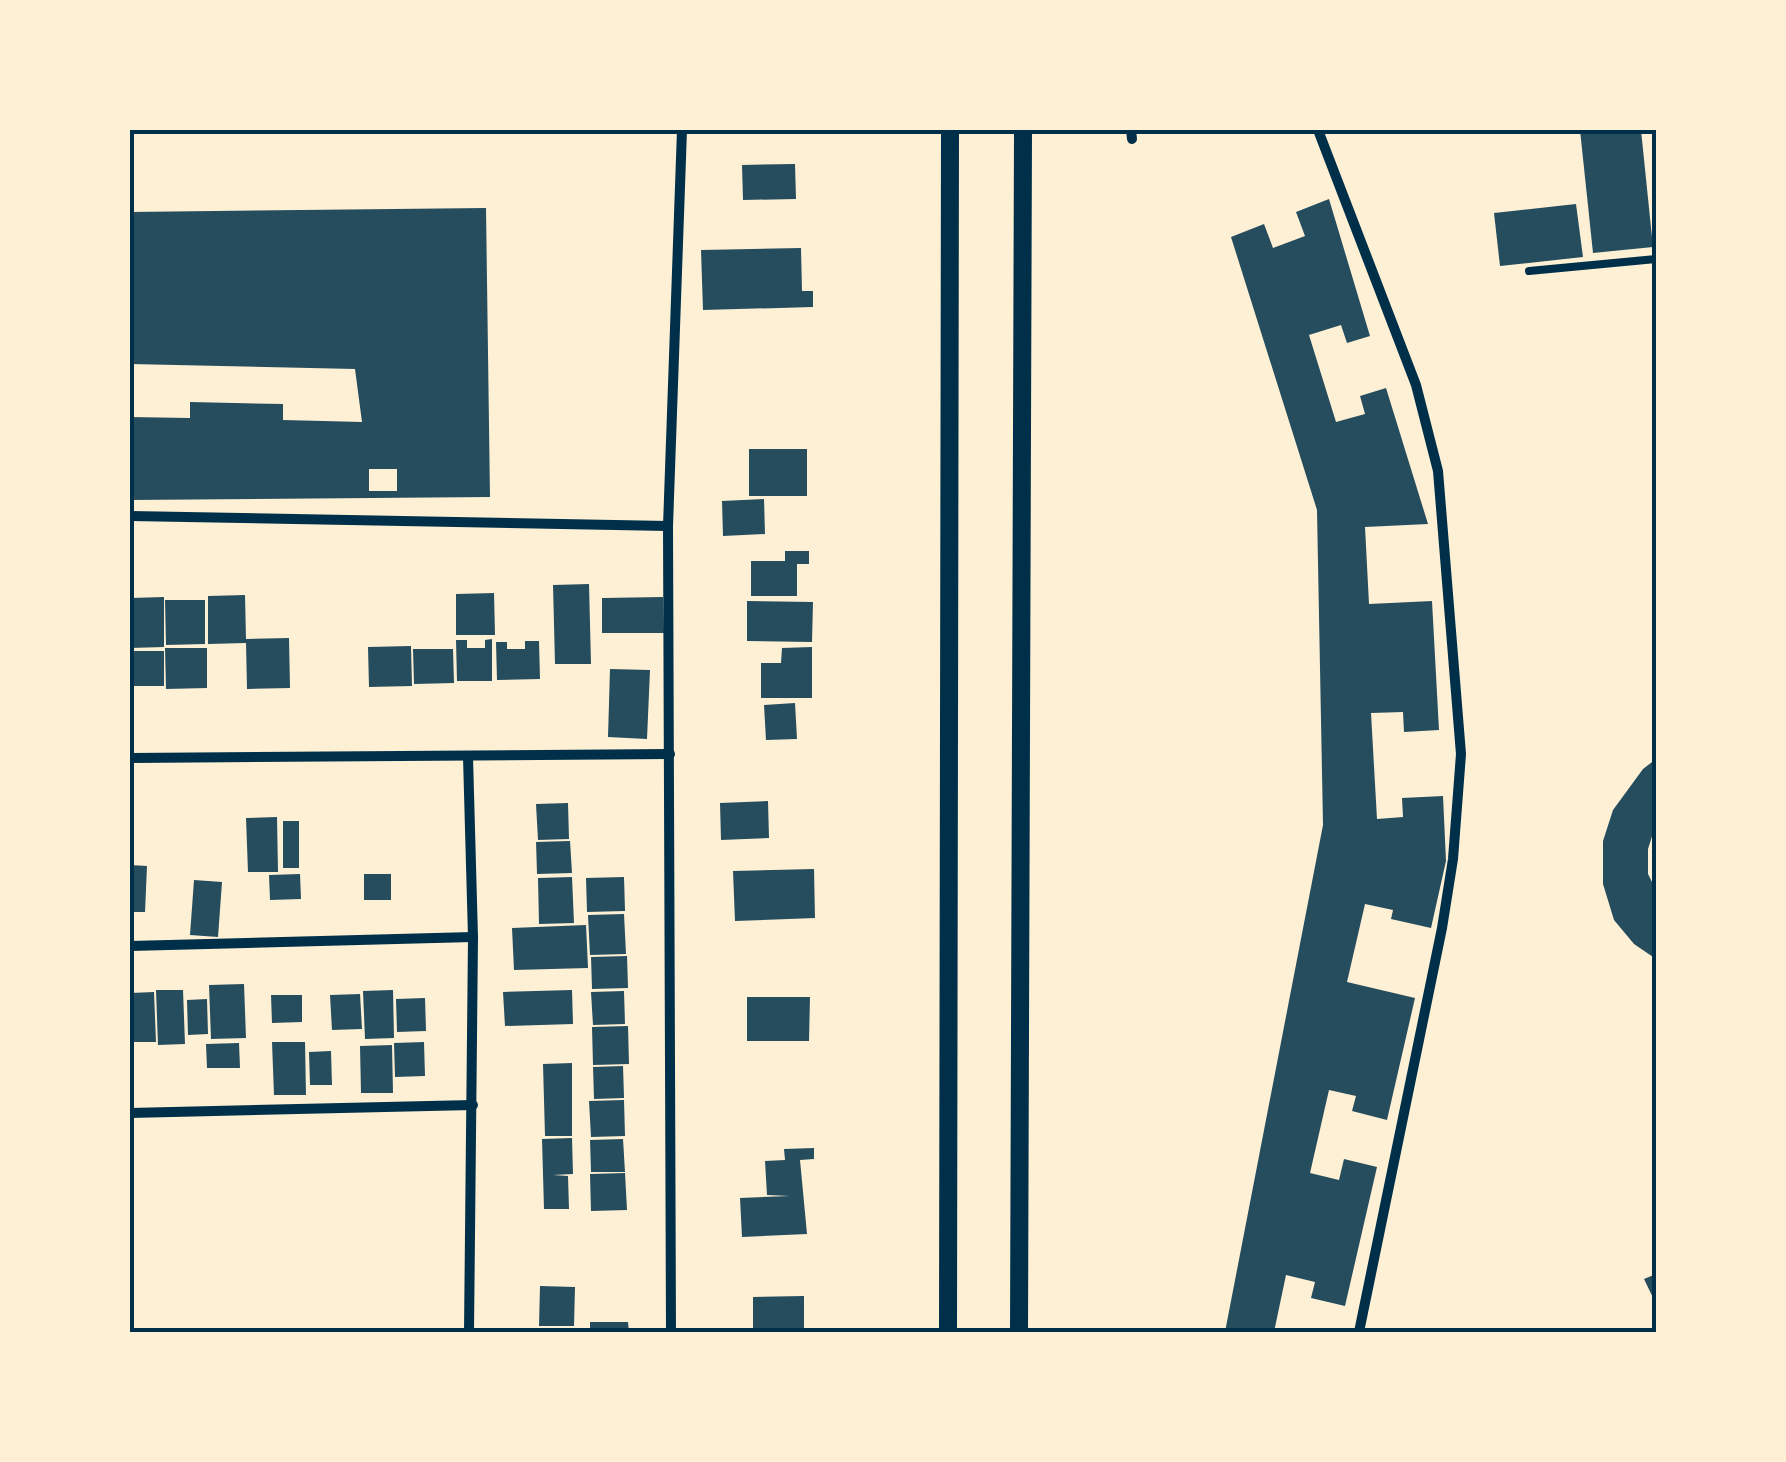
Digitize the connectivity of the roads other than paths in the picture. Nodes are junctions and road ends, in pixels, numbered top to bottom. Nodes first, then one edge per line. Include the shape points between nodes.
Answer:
1 (682, 130) edge
2 (950, 130) edge
3 (1024, 130) edge
4 (1318, 130) edge
5 (1656, 258) edge
6 (1530, 271) dead end
7 (130, 516) edge
8 (668, 526) junction
9 (670, 754) junction
10 (468, 757) junction
11 (130, 758) edge
12 (473, 936) junction
13 (130, 946) edge
14 (473, 1105) junction
15 (130, 1113) edge
16 (469, 1332) edge
17 (671, 1332) edge
18 (948, 1332) edge
19 (1019, 1332) edge
20 (1358, 1332) edge

1 - 8 street
2 - 18 street
3 - 19 street
4 - 20 street via 1416,385 1438,471 1461,754 1442,928
5 - 6 lane
7 - 8 street
8 - 9 street
9 - 10 street
9 - 17 street
10 - 11 street
10 - 12 street
12 - 13 street
12 - 14 street
14 - 15 street
14 - 16 street

